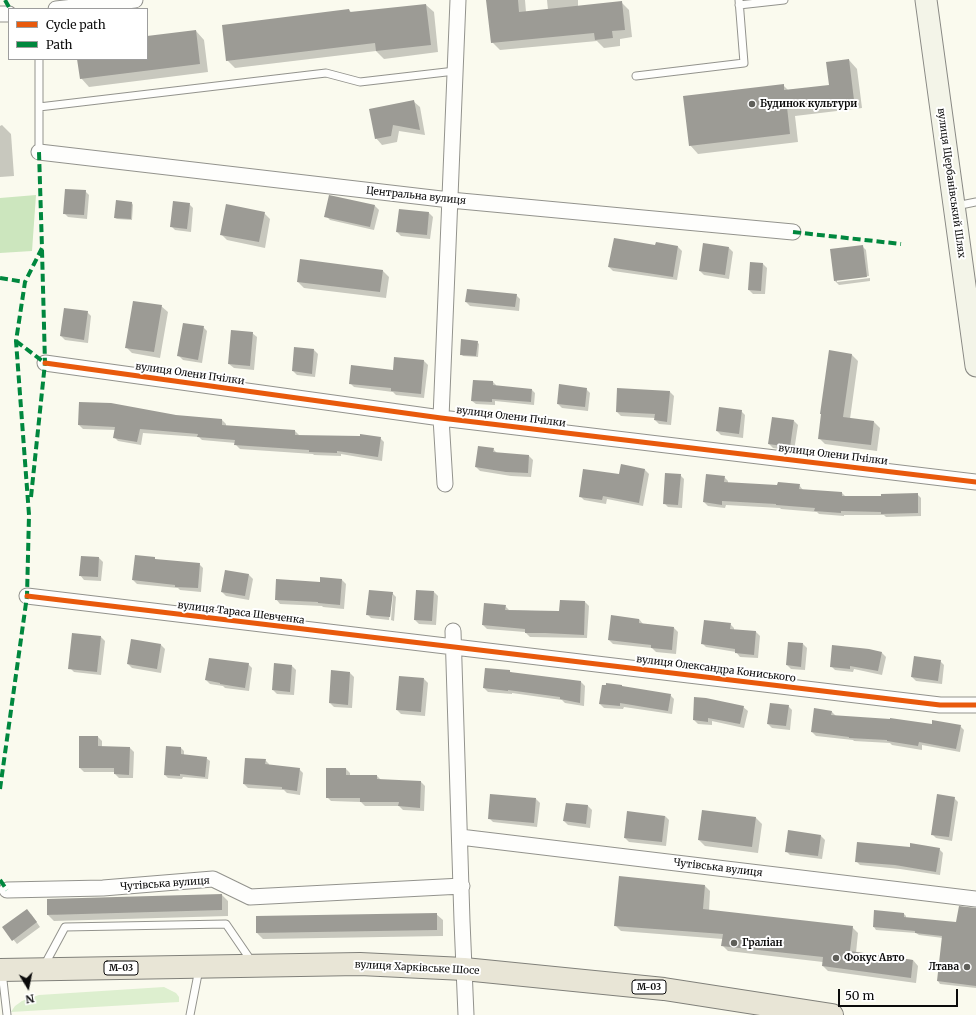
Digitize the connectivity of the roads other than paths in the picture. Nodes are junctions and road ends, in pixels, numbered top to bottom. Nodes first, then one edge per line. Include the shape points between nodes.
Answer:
1 (135, 0) edge
2 (458, 0) edge
3 (784, 0) edge
4 (926, 0) edge
5 (739, 2) edge
6 (65, 8) edge
7 (39, 60) edge
8 (455, 71) junction
9 (636, 76) dead end
10 (39, 106) junction
11 (39, 152) joint
12 (450, 200) junction
13 (976, 202) edge
14 (954, 206) junction
15 (792, 232) dead end
16 (45, 363) dead end
17 (976, 366) edge
18 (441, 418) junction
19 (976, 482) edge
20 (445, 484) dead end
21 (27, 596) dead end
22 (453, 631) dead end
23 (454, 647) junction
24 (976, 705) edge
25 (460, 837) junction
26 (462, 886) junction
27 (7, 890) dead end
28 (976, 899) edge
29 (254, 966) junction
30 (200, 967) junction
31 (42, 969) junction
32 (464, 969) junction
33 (1, 970) edge
34 (7, 1015) edge
35 (190, 1015) edge
36 (466, 1015) edge
37 (832, 1015) edge

1 - 6 street
2 - 8 street
3 - 5 lane
4 - 14 main road, вулиця Щербанівський Шлях
5 - 9 lane via 744,63
7 - 10 lane
8 - 10 lane via 360,82 326,72
8 - 12 street
10 - 11 lane
11 - 12 street, Центральна вулиця
12 - 15 street, Центральна вулиця
12 - 18 street
13 - 14 lane
14 - 17 main road, вулиця Щербанівський Шлях
16 - 18 street, вулиця Олени Пчілки
18 - 19 street, вулиця Олени Пчілки
18 - 20 street
21 - 23 street, вулиця Тараса Шевченка
22 - 23 street
23 - 24 street, вулиця Олександра Кониського via 940,705
23 - 25 street
25 - 26 street
25 - 28 street, Чутівська вулиця
26 - 27 street, Чутівська вулиця via 250,897 213,879 103,888
26 - 32 street
29 - 30 highway, вулиця Харківське Шосе / М-03
29 - 31 lane via 226,924 65,927
29 - 32 highway, вулиця Харківське Шосе / М-03 via 360,964
30 - 31 highway, вулиця Харківське Шосе / М-03
30 - 35 lane
31 - 33 highway, вулиця Харківське Шосе / М-03
32 - 36 street
32 - 37 highway, вулиця Харківське Шосе / М-03 via 664,988
33 - 34 lane

